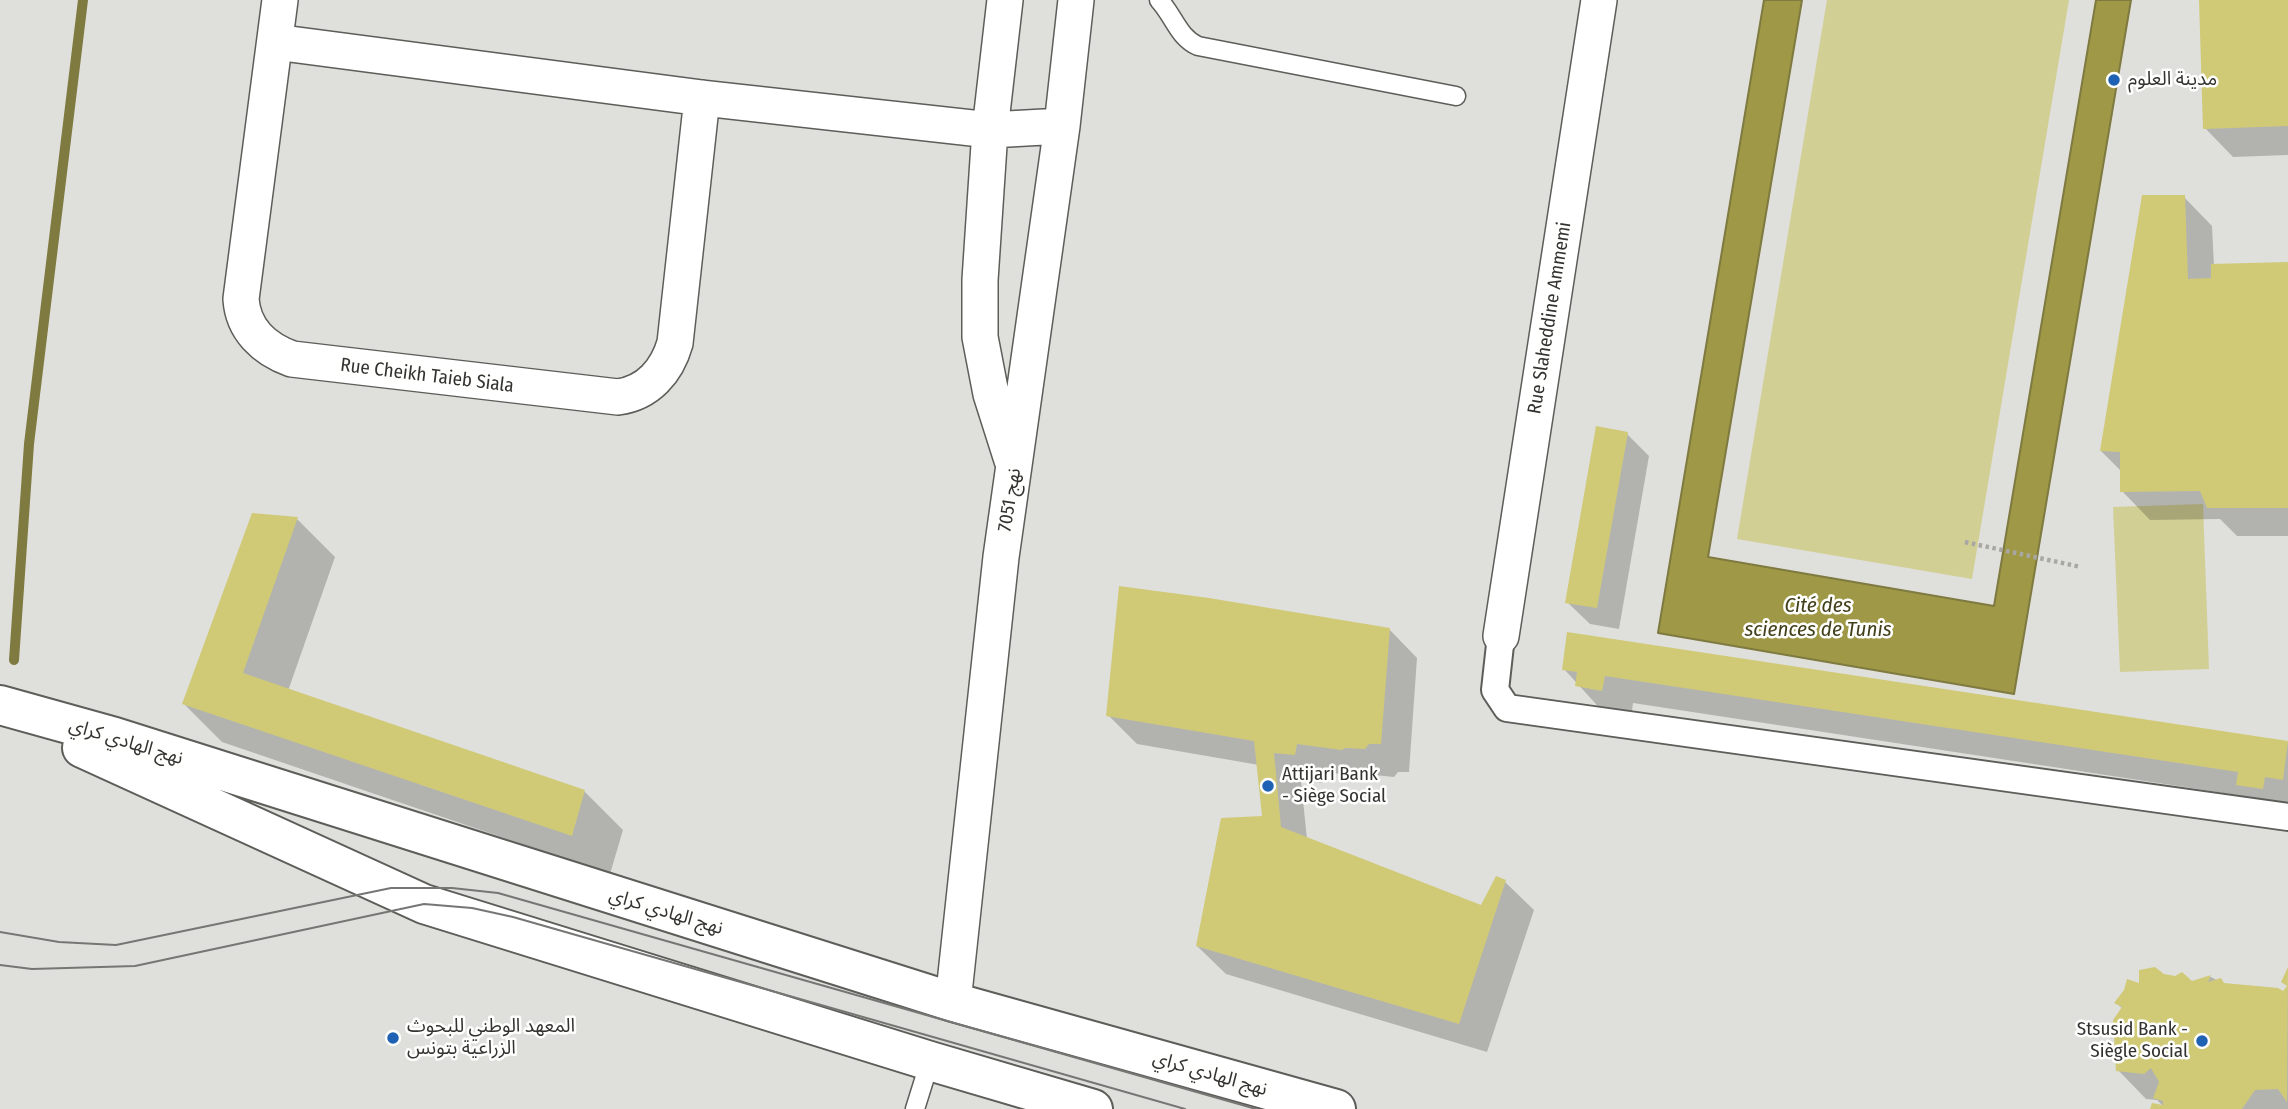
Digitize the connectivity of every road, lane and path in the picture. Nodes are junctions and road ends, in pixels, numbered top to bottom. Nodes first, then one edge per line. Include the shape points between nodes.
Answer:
1 (280, 0) edge
2 (1004, 0) edge
3 (1076, 0) edge
4 (1159, 0) edge
5 (1599, 0) edge
6 (275, 42) junction
7 (1456, 96) dead end
8 (702, 98) junction
9 (1062, 127) junction
10 (990, 130) junction
11 (1015, 470) junction
12 (1965, 542) dead end
13 (2081, 567) dead end
14 (1501, 636) joint
15 (0, 705) edge
16 (0, 711) edge
17 (2288, 817) edge
18 (953, 1002) junction
19 (929, 1061) junction
20 (915, 1109) edge
21 (1093, 1109) edge
22 (1336, 1109) edge

1 - 6 street, Rue Cheikh Taieb Siala
2 - 10 street
3 - 9 street, نهج 7051
4 - 7 lane via 1185,40 1198,46
5 - 14 street, Rue Slaheddine Ammemi
6 - 8 street
6 - 8 street, Rue Cheikh Taieb Siala via 240,299 245,320 257,338 282,356 308,361 618,397 648,386 671,358 675,343
8 - 10 street
9 - 10 street
9 - 11 street, نهج 7051
10 - 11 street via 980,337 991,394
11 - 18 street, نهج 7051 via 1001,557
12 - 13 path
14 - 17 street via 1495,690 1507,708
15 - 18 street, نهج الهادي كراي via 116,737
16 - 19 street, نهج الهادي كراي via 425,904
18 - 22 street, نهج الهادي كراي
19 - 20 lane
19 - 21 street, نهج الهادي كراي

